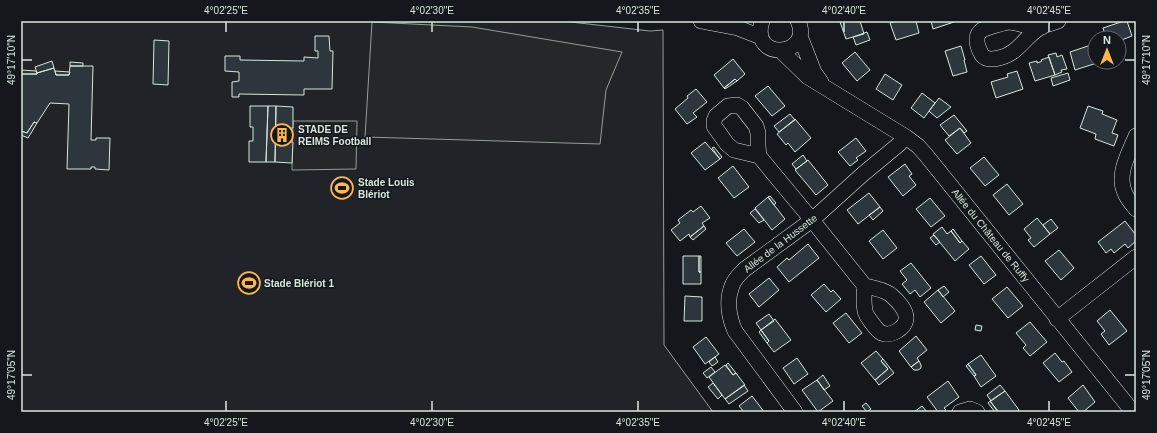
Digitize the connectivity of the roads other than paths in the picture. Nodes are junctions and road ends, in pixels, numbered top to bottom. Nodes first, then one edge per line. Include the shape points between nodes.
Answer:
1 (701, 21) edge
2 (762, 21) edge
3 (1058, 21) edge
4 (1042, 26) dead end
5 (802, 27) edge
6 (761, 37) junction
7 (781, 51) junction
8 (824, 86) junction
9 (1136, 136) edge
10 (906, 137) junction
11 (759, 156) dead end
12 (1136, 208) edge
13 (812, 220) junction
14 (1136, 257) edge
15 (864, 285) dead end
16 (1057, 318) junction
17 (796, 412) edge
18 (960, 412) edge
19 (977, 412) edge
20 (1133, 412) edge

1 - 6 street via 738,28
2 - 6 street
3 - 4 street
5 - 7 street via 796,44
5 - 8 street, Allée du Château de Ruffy via 814,72
6 - 7 street, Allée du Château de Ruffy via 768,47
7 - 8 street, Allée du Château de Ruffy via 808,77
8 - 10 street, Allée du Château de Ruffy
9 - 12 street via 1123,168 1122,178 1125,194
10 - 13 street, Allée de la Hussette
10 - 16 street, Allée du Château de Ruffy via 926,154
11 - 13 street
13 - 15 street
13 - 17 street, Allée de la Hussette via 745,269 731,287 729,298 729,313 735,330
14 - 16 street
16 - 20 street, Allée du Château de Ruffy
18 - 19 street via 970,409

